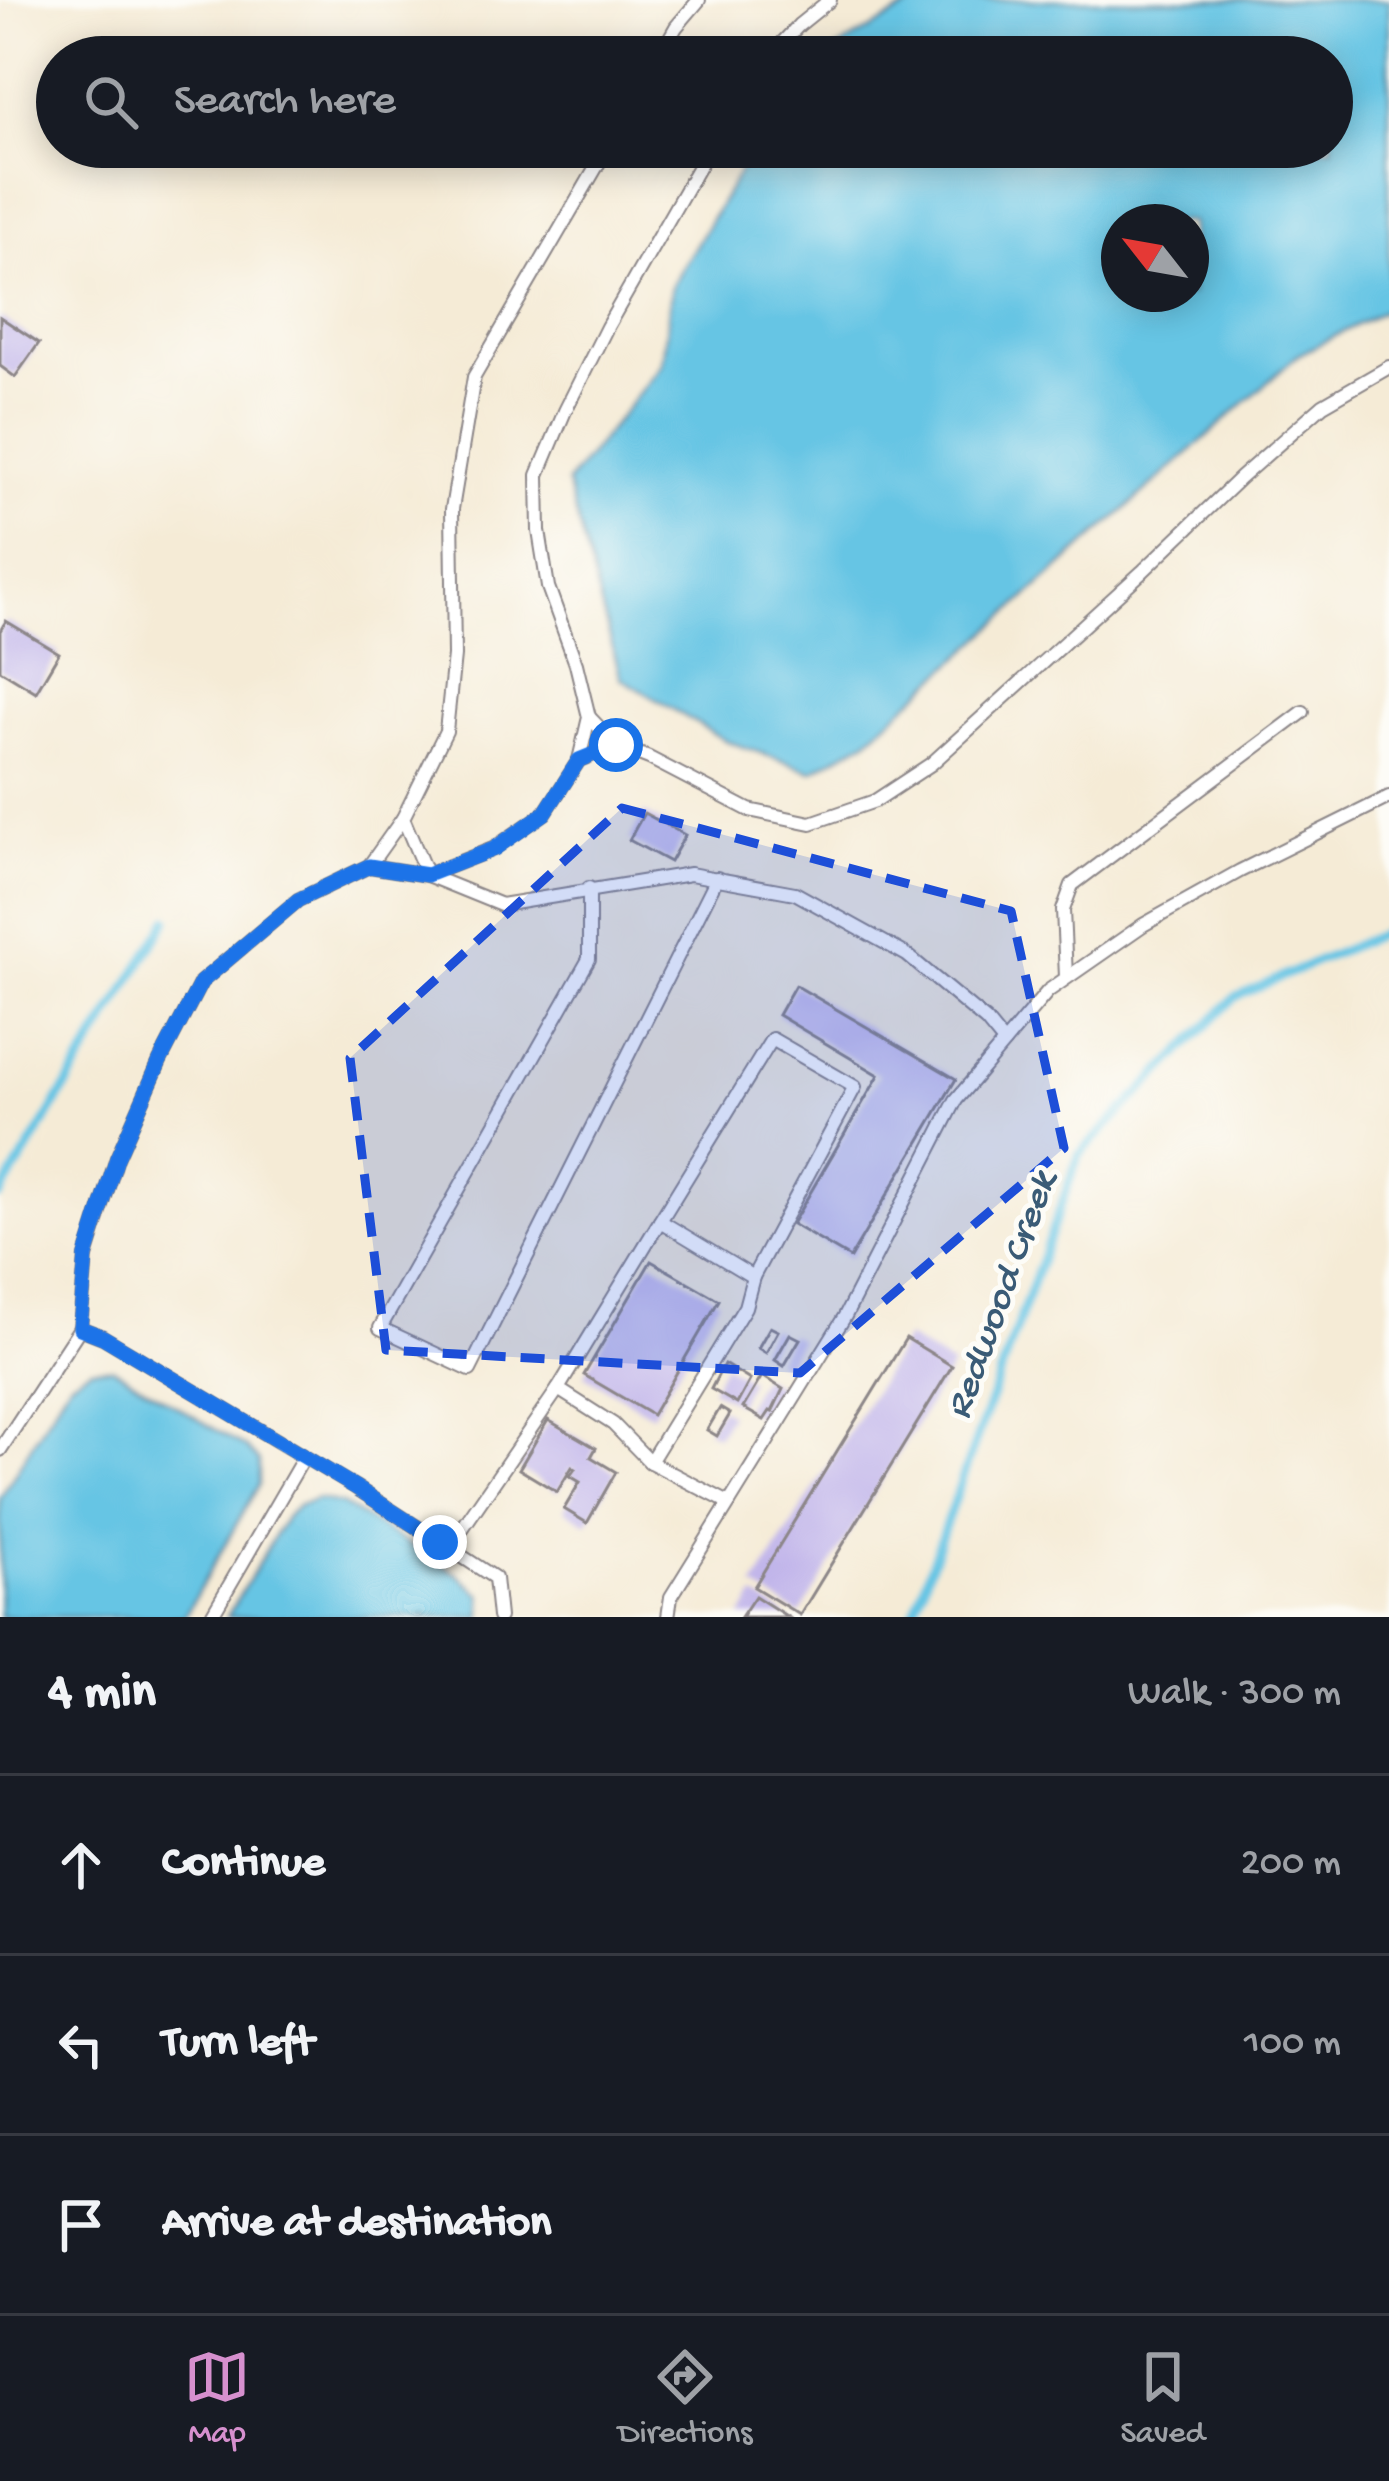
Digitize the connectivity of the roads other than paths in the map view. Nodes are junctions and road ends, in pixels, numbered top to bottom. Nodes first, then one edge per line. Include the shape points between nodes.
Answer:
1 (699, 0) edge
2 (830, 0) edge
3 (671, 36) edge
4 (789, 36) edge
5 (596, 168) edge
6 (698, 168) edge
7 (1389, 367) edge
8 (1303, 712) dead end
9 (589, 717) junction
10 (616, 745) junction
11 (579, 760) junction
12 (1389, 797) edge
13 (403, 818) junction
14 (369, 866) junction
15 (427, 875) junction
16 (717, 878) junction
17 (589, 889) junction
18 (1066, 977) junction
19 (1004, 1042) junction
20 (660, 1221) junction
21 (753, 1277) junction
22 (80, 1328) junction
23 (558, 1389) junction
24 (0, 1450) edge
25 (304, 1457) junction
26 (650, 1462) junction
27 (729, 1502) junction
28 (440, 1542) junction
29 (212, 1617) edge
30 (499, 1617) edge
31 (668, 1617) edge

1 - 3 lane
2 - 4 lane
5 - 13 lane via 474,377 452,509 446,730
6 - 9 lane via 607,327 538,475 548,587
7 - 10 lane via 1323,405 931,764 875,802 811,823 749,810
8 - 18 lane via 1072,885 1063,910
9 - 10 lane
9 - 11 lane
10 - 11 lane
11 - 15 lane via 545,813 494,849
12 - 18 lane via 1181,903
13 - 14 lane
13 - 15 lane
14 - 15 lane
14 - 22 lane via 298,900 201,982 117,1158 86,1256
15 - 17 lane via 500,905
16 - 17 lane via 690,874
16 - 17 lane via 470,1370 380,1328 589,959
16 - 19 lane via 795,893 907,955
18 - 19 lane
19 - 27 lane via 956,1100 845,1316
20 - 21 lane
20 - 21 lane via 772,1039 854,1087
20 - 23 lane
21 - 26 lane via 745,1307
22 - 24 lane
22 - 25 lane
23 - 26 lane via 613,1424
23 - 28 lane via 457,1535
25 - 28 lane
25 - 29 lane
26 - 27 lane
27 - 31 lane via 671,1598
28 - 30 lane via 495,1578

